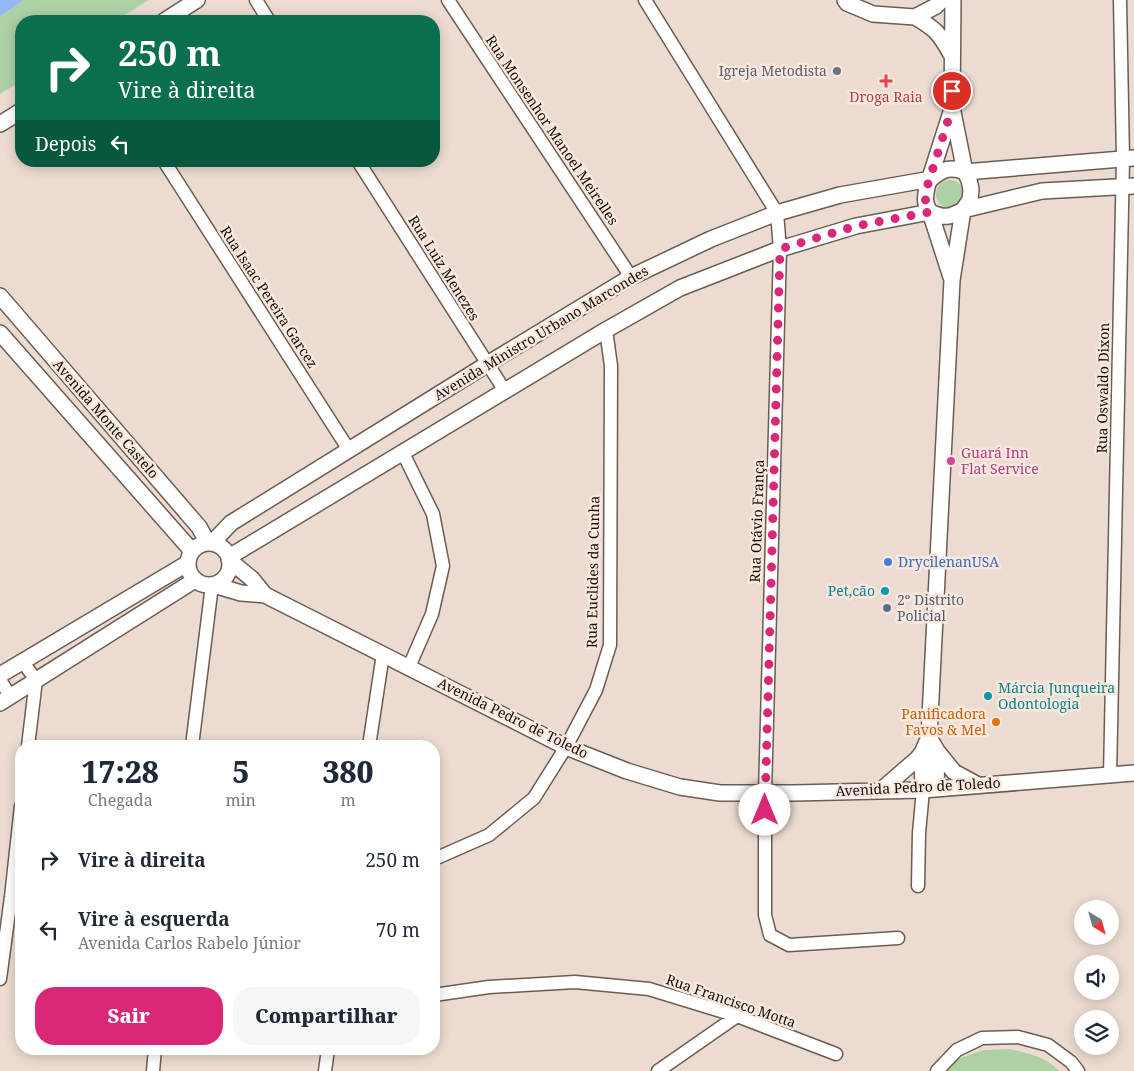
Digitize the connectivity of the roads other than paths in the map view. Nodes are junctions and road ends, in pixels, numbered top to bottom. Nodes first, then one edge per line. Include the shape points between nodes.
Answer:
1 (197, 0) edge
2 (256, 0) edge
3 (448, 0) edge
4 (645, 0) edge
5 (845, 0) edge
6 (942, 0) edge
7 (953, 0) edge
8 (1120, 0) edge
9 (173, 15) edge
10 (265, 15) edge
11 (915, 17) junction
12 (952, 57) junction
13 (952, 108) junction
14 (15, 115) edge
15 (0, 124) edge
16 (1128, 158) edge
17 (168, 167) edge
18 (362, 167) edge
19 (965, 172) junction
20 (931, 178) junction
21 (1128, 187) edge
22 (963, 210) junction
23 (930, 212) junction
24 (776, 213) junction
25 (780, 249) junction
26 (632, 277) junction
27 (952, 280) junction
28 (0, 296) edge
29 (606, 330) junction
30 (0, 333) edge
31 (488, 364) junction
32 (505, 391) junction
33 (349, 450) junction
34 (402, 453) junction
35 (210, 543) junction
36 (190, 557) junction
37 (230, 558) junction
38 (195, 580) junction
39 (213, 585) junction
40 (265, 595) junction
41 (383, 654) junction
42 (22, 661) junction
43 (409, 667) junction
44 (0, 675) edge
45 (0, 680) edge
46 (36, 680) junction
47 (5, 700) edge
48 (29, 740) edge
49 (193, 740) edge
50 (369, 740) edge
51 (566, 747) junction
52 (930, 752) junction
53 (1134, 773) edge
54 (1110, 776) junction
55 (978, 785) junction
56 (929, 789) junction
57 (880, 791) junction
58 (765, 793) junction
59 (15, 844) edge
60 (440, 857) edge
61 (918, 886) dead end
62 (6, 901) edge
63 (898, 938) dead end
64 (0, 979) edge
65 (440, 994) edge
66 (736, 1016) junction
67 (836, 1054) dead end
68 (154, 1055) edge
69 (327, 1055) edge
70 (152, 1071) edge
71 (325, 1071) edge
72 (658, 1071) edge
73 (937, 1071) edge
74 (1078, 1071) edge

1 - 9 street
2 - 10 street
3 - 26 street, Rua Monsenhor Manoel Meirelles
4 - 24 street
5 - 11 street via 872,14
6 - 11 street
7 - 12 street
8 - 16 street, Rua Oswaldo Dixon
11 - 12 street via 932,26
12 - 13 street
13 - 19 street
13 - 20 street
14 - 15 street
16 - 19 street, Avenida Ministro Urbano Marcondes
16 - 21 street, Rua Oswaldo Dixon
17 - 33 street, Rua Isaac Pereira Garcez
18 - 31 street, Rua Luiz Menezes
19 - 20 street, Avenida Ministro Urbano Marcondes via 957,168 948,169
19 - 22 street via 971,189 970,200
20 - 23 street via 925,198
20 - 24 street, Avenida Ministro Urbano Marcondes via 840,195
21 - 22 street via 1042,191
21 - 54 street, Rua Oswaldo Dixon
22 - 23 street via 952,216 940,217
22 - 27 street
23 - 25 street via 856,226
23 - 27 street
24 - 25 street, Rua Otávio França
24 - 26 street, Avenida Ministro Urbano Marcondes via 711,239
25 - 29 street via 680,288
25 - 58 street, Rua Otávio França
26 - 31 street, Avenida Ministro Urbano Marcondes
27 - 52 street
28 - 35 street, Avenida Monte Castelo via 199,526
29 - 32 street
29 - 51 street, Rua Euclides da Cunha via 611,366 610,645 596,690
30 - 36 street, Avenida Monte Castelo
31 - 32 street, Rua Luiz Menezes
31 - 33 street, Avenida Ministro Urbano Marcondes
32 - 34 street
33 - 35 street, Avenida Ministro Urbano Marcondes via 231,523
34 - 37 street
34 - 43 street via 433,514 443,566 432,614
35 - 36 street via 203,543
35 - 37 street via 223,547
36 - 38 street via 189,572
36 - 42 street
37 - 39 street via 230,569 225,578
37 - 40 street
38 - 39 street
38 - 46 street
39 - 40 street via 241,593
39 - 49 street
40 - 41 street, Avenida Pedro de Toledo
41 - 43 street, Avenida Pedro de Toledo
41 - 50 street
42 - 44 street
42 - 46 street
43 - 51 street, Avenida Pedro de Toledo
45 - 47 street
46 - 47 street
46 - 48 street
51 - 58 street, Avenida Pedro de Toledo via 680,787 720,793
51 - 60 street, Rua Euclides da Cunha via 534,798 490,835
52 - 55 street via 954,772
52 - 56 street
52 - 57 street
53 - 54 street, Avenida Pedro de Toledo
54 - 55 street, Avenida Pedro de Toledo
55 - 56 street, Avenida Pedro de Toledo
56 - 57 street, Avenida Pedro de Toledo
56 - 61 street via 919,833
57 - 58 street, Avenida Pedro de Toledo
58 - 63 street, Rua Otávio França via 765,915 770,935 790,945
59 - 62 street
62 - 64 street
65 - 66 street, Rua Francisco Motta via 490,987 575,982 649,989
66 - 67 street, Rua Francisco Motta
66 - 72 street
68 - 70 street
69 - 71 street
73 - 74 street via 957,1050 982,1038 1018,1037 1048,1044

